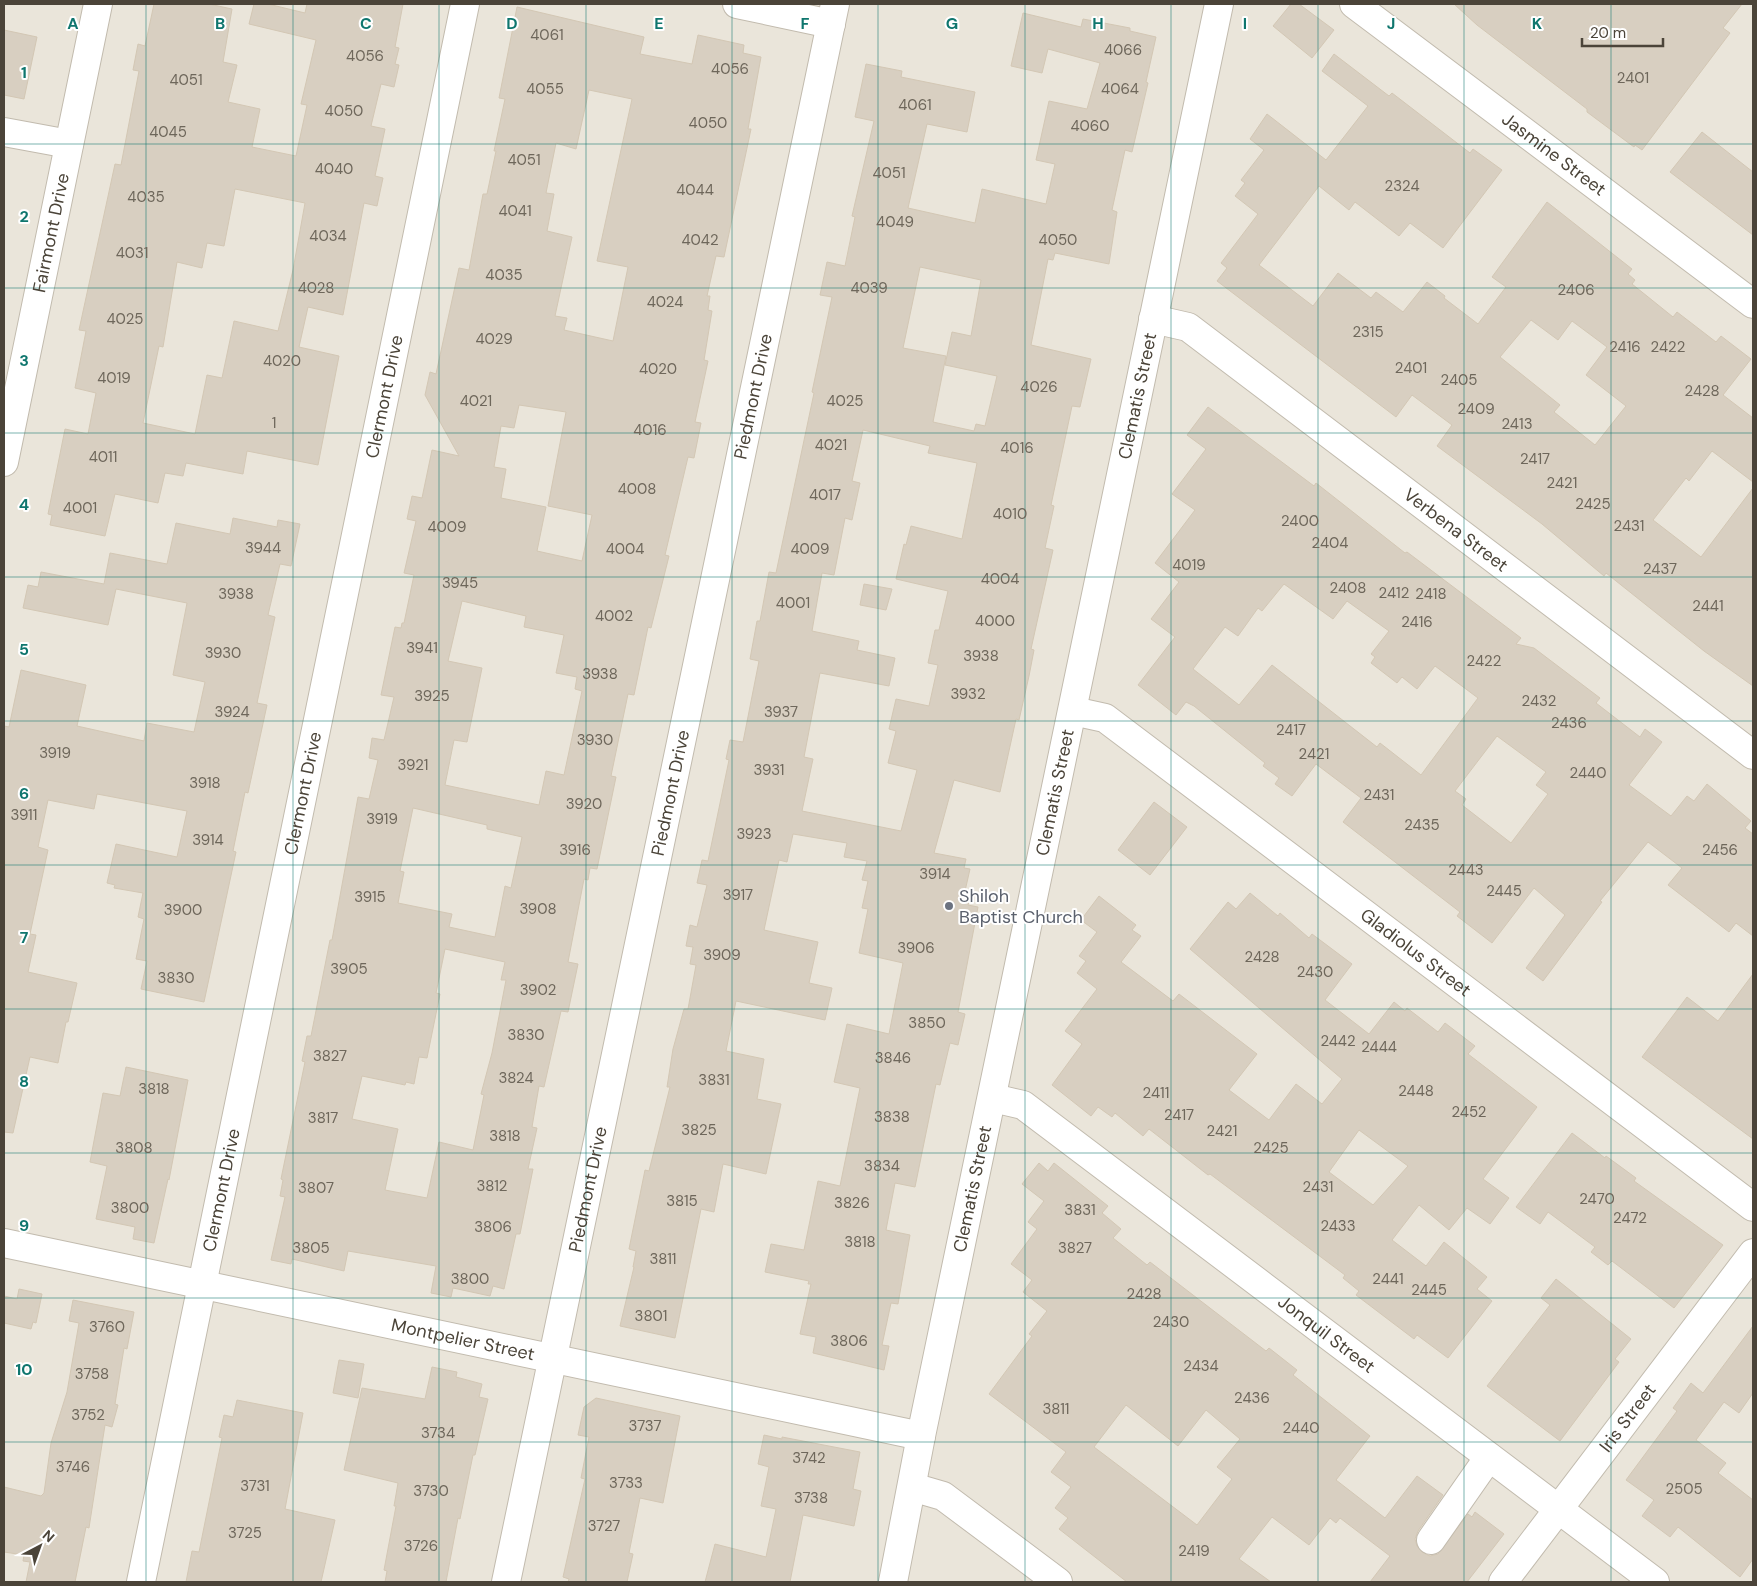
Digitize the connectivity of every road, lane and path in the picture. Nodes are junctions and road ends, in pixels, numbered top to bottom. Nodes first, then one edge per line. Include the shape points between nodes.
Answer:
1 (98, 4) edge
2 (465, 4) edge
3 (737, 4) edge
4 (1220, 4) edge
5 (1354, 4) edge
6 (833, 14) edge
7 (4, 132) edge
8 (69, 144) junction
9 (1753, 304) edge
10 (1153, 319) junction
11 (4, 462) edge
12 (1073, 710) junction
13 (1753, 754) edge
14 (993, 1098) junction
15 (1753, 1207) edge
16 (4, 1243) edge
17 (1753, 1253) edge
18 (202, 1285) junction
19 (551, 1359) junction
20 (921, 1436) junction
21 (1489, 1457) junction
22 (912, 1487) junction
23 (1558, 1510) junction
24 (1431, 1540) dead end
25 (141, 1582) edge
26 (506, 1582) edge
27 (893, 1582) edge
28 (1058, 1582) edge
29 (1504, 1582) edge
30 (1654, 1582) edge

1 - 8 street, Fairmont Drive
2 - 18 street, Clermont Drive
3 - 6 street
4 - 10 street, Clematis Street
5 - 9 street, Jasmine Street
6 - 19 street, Piedmont Drive
7 - 8 street
8 - 11 street, Fairmont Drive
10 - 12 street, Clematis Street
10 - 13 street, Verbena Street via 1188,327
12 - 14 street, Clematis Street
12 - 15 street, Gladiolus Street via 1105,718
14 - 20 street, Clematis Street
14 - 21 street, Jonquil Street via 1023,1105
16 - 18 street, Montpelier Street
17 - 23 street, Iris Street
18 - 19 street, Montpelier Street
18 - 25 street, Clermont Drive
19 - 20 street, Montpelier Street
19 - 26 street, Piedmont Drive
20 - 22 street, Clematis Street
21 - 23 street, Jonquil Street
21 - 24 street
22 - 27 street, Clematis Street
22 - 28 street via 943,1496
23 - 29 street, Iris Street
23 - 30 street, Jonquil Street

